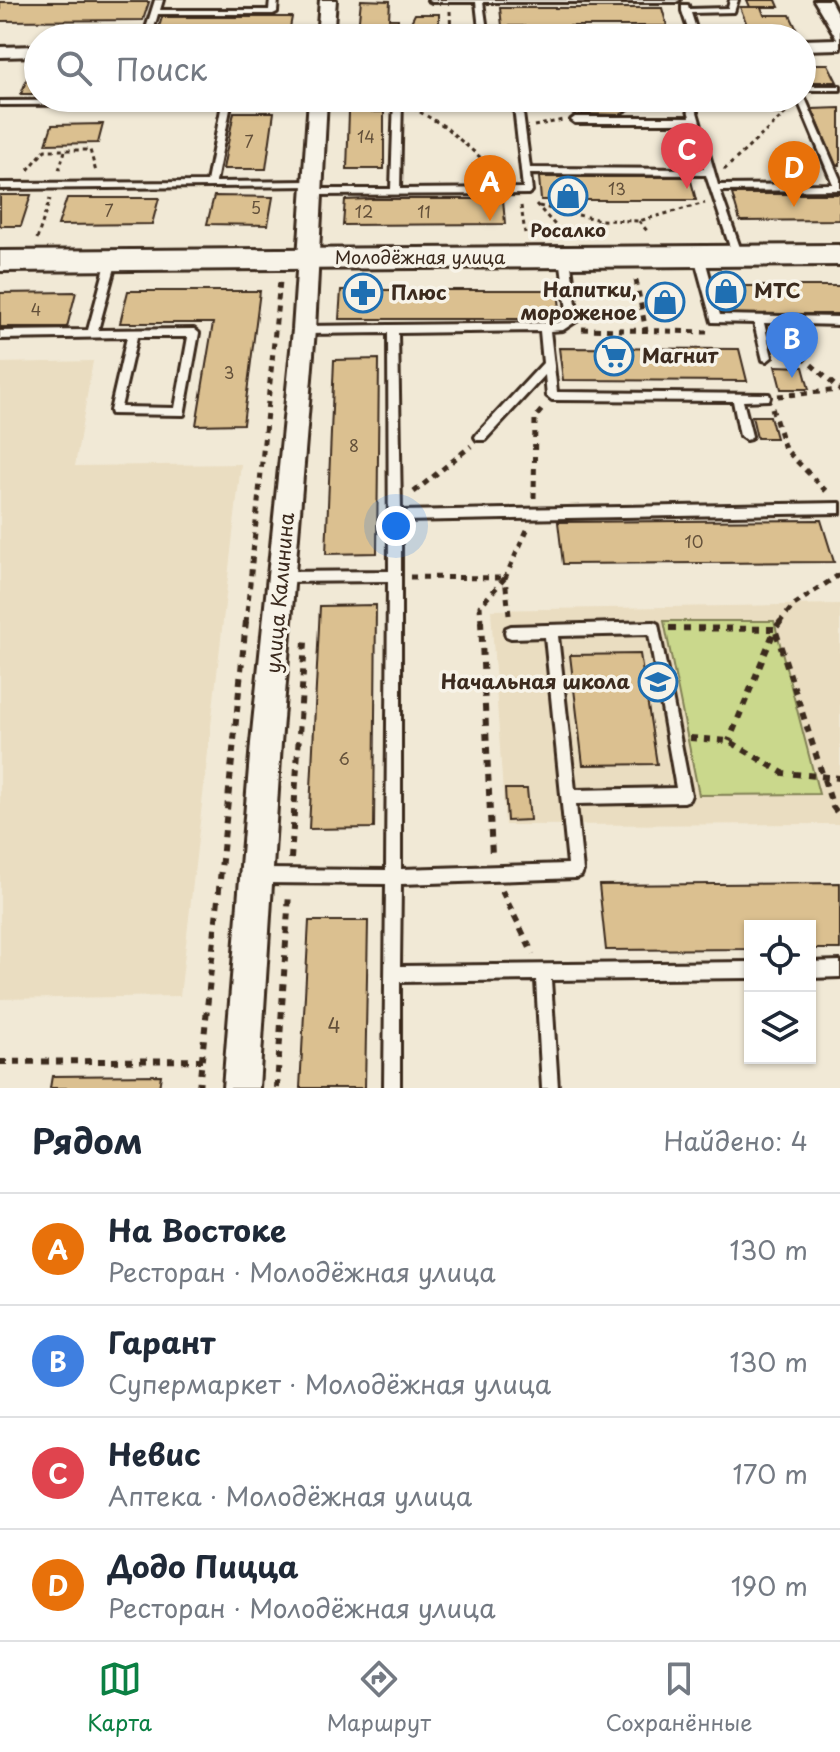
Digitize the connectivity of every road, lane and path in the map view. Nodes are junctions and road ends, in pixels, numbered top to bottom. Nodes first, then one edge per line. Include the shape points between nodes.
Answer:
1 (159, 0) edge
2 (274, 0) edge
3 (328, 0) edge
4 (432, 0) edge
5 (676, 0) edge
6 (734, 0) edge
7 (479, 1) edge
8 (450, 2) edge
9 (829, 3) edge
10 (686, 11) junction
11 (155, 12) junction
12 (151, 24) edge
13 (326, 24) edge
14 (451, 24) edge
15 (482, 24) edge
16 (690, 24) edge
17 (840, 35) edge
18 (816, 42) edge
19 (840, 44) edge
20 (24, 51) edge
21 (0, 52) edge
22 (816, 88) edge
23 (840, 88) edge
24 (0, 103) edge
25 (24, 103) edge
26 (225, 112) edge
27 (317, 112) edge
28 (398, 112) edge
29 (420, 112) edge
30 (519, 112) edge
31 (693, 112) edge
32 (786, 112) edge
33 (807, 112) edge
34 (575, 120) joint
35 (695, 120) junction
36 (521, 129) junction
37 (525, 171) junction
38 (711, 180) junction
39 (211, 184) junction
40 (99, 185) junction
41 (0, 186) edge
42 (15, 186) junction
43 (839, 187) edge
44 (311, 188) junction
45 (519, 191) junction
46 (395, 192) junction
47 (718, 200) junction
48 (538, 206) junction
49 (600, 220) junction
50 (639, 221) junction
51 (595, 232) dead end
52 (648, 232) dead end
53 (525, 233) dead end
54 (564, 245) junction
55 (840, 255) edge
56 (699, 256) junction
57 (738, 256) junction
58 (295, 259) junction
59 (112, 260) junction
60 (0, 261) edge
61 (636, 280) dead end
62 (840, 321) edge
63 (759, 325) junction
64 (545, 327) junction
65 (393, 329) junction
66 (304, 330) junction
67 (584, 331) dead end
68 (646, 331) junction
69 (710, 332) dead end
70 (92, 334) junction
71 (133, 334) junction
72 (0, 335) edge
73 (767, 357) dead end
74 (549, 364) junction
75 (840, 390) edge
76 (737, 397) junction
77 (765, 397) junction
78 (746, 436) dead end
79 (481, 437) joint
80 (829, 495) dead end
81 (840, 508) edge
82 (395, 512) junction
83 (840, 574) edge
84 (393, 576) junction
85 (281, 577) junction
86 (654, 628) junction
87 (775, 629) junction
88 (305, 630) dead end
89 (511, 632) dead end
90 (551, 632) junction
91 (673, 737) junction
92 (729, 741) junction
93 (823, 778) junction
94 (840, 778) edge
95 (569, 797) junction
96 (840, 816) edge
97 (493, 873) junction
98 (256, 875) junction
99 (290, 877) junction
100 (392, 877) junction
101 (840, 969) edge
102 (744, 970) edge
103 (816, 970) edge
104 (543, 972) junction
105 (392, 974) junction
106 (202, 1060) junction
107 (0, 1062) edge
108 (199, 1088) edge
109 (241, 1088) edge
110 (277, 1088) edge
111 (392, 1088) edge
112 (550, 1088) edge

1 - 11 lane
2 - 11 lane via 273,12
3 - 13 street
4 - 8 lane
5 - 7 lane
5 - 10 lane
6 - 10 lane via 731,10
7 - 8 lane
7 - 15 lane
8 - 14 path
9 - 17 street
10 - 16 lane
11 - 12 lane
18 - 19 street
20 - 21 street
22 - 23 lane
24 - 25 lane
26 - 39 lane
27 - 44 street, улица Калинина
28 - 46 lane
29 - 45 path
30 - 36 lane
31 - 35 lane
32 - 38 path
33 - 43 lane
34 - 35 lane
34 - 36 path
35 - 38 lane
36 - 37 lane
37 - 38 lane
37 - 45 lane via 528,191
38 - 43 lane
38 - 47 lane
39 - 40 lane
39 - 44 lane
40 - 42 lane
40 - 42 path via 90,150 45,150
41 - 42 lane
44 - 46 lane
44 - 58 street, улица Калинина
45 - 46 lane
45 - 48 path
45 - 53 path
47 - 50 path
47 - 57 lane
48 - 49 path
48 - 54 path
49 - 50 path
49 - 51 path
50 - 52 path
54 - 56 main road, Молодёжная улица
54 - 58 main road, Молодёжная улица
54 - 64 lane via 573,320
55 - 57 main road, Молодёжная улица
56 - 57 main road, Молодёжная улица
56 - 63 lane via 716,319
58 - 59 main road, Молодёжная улица
58 - 66 street, улица Калинина
58 - 106 path
59 - 60 main road, Молодёжная улица
59 - 70 lane
61 - 68 path
62 - 63 lane
63 - 73 lane
63 - 75 path
64 - 65 lane
64 - 74 lane
65 - 66 lane
65 - 82 lane
66 - 85 street, улица Калинина
67 - 68 path
68 - 69 path
70 - 71 lane
70 - 72 lane
71 - 71 lane via 194,333 180,412 115,411
74 - 76 lane via 552,396
74 - 79 lane
75 - 77 path
76 - 77 lane
76 - 78 lane
77 - 80 path via 776,414 785,449
79 - 82 path
81 - 82 lane
82 - 84 lane
83 - 87 path via 794,605
84 - 85 lane
84 - 97 path via 505,578 480,606
84 - 100 lane
85 - 98 street, улица Калинина
86 - 87 path
86 - 90 lane
86 - 91 lane
87 - 92 path
87 - 93 path
88 - 99 path
89 - 90 lane
90 - 95 lane
91 - 92 path
91 - 95 lane via 684,795
92 - 93 path via 783,773
93 - 94 path
93 - 96 path
95 - 97 lane via 576,871
97 - 100 lane
97 - 104 path
98 - 99 lane
98 - 109 street, улица Калинина
99 - 100 lane
99 - 110 path
100 - 105 lane
101 - 103 lane
102 - 104 lane
104 - 105 lane
104 - 112 lane
105 - 111 lane
106 - 107 path
106 - 108 path

